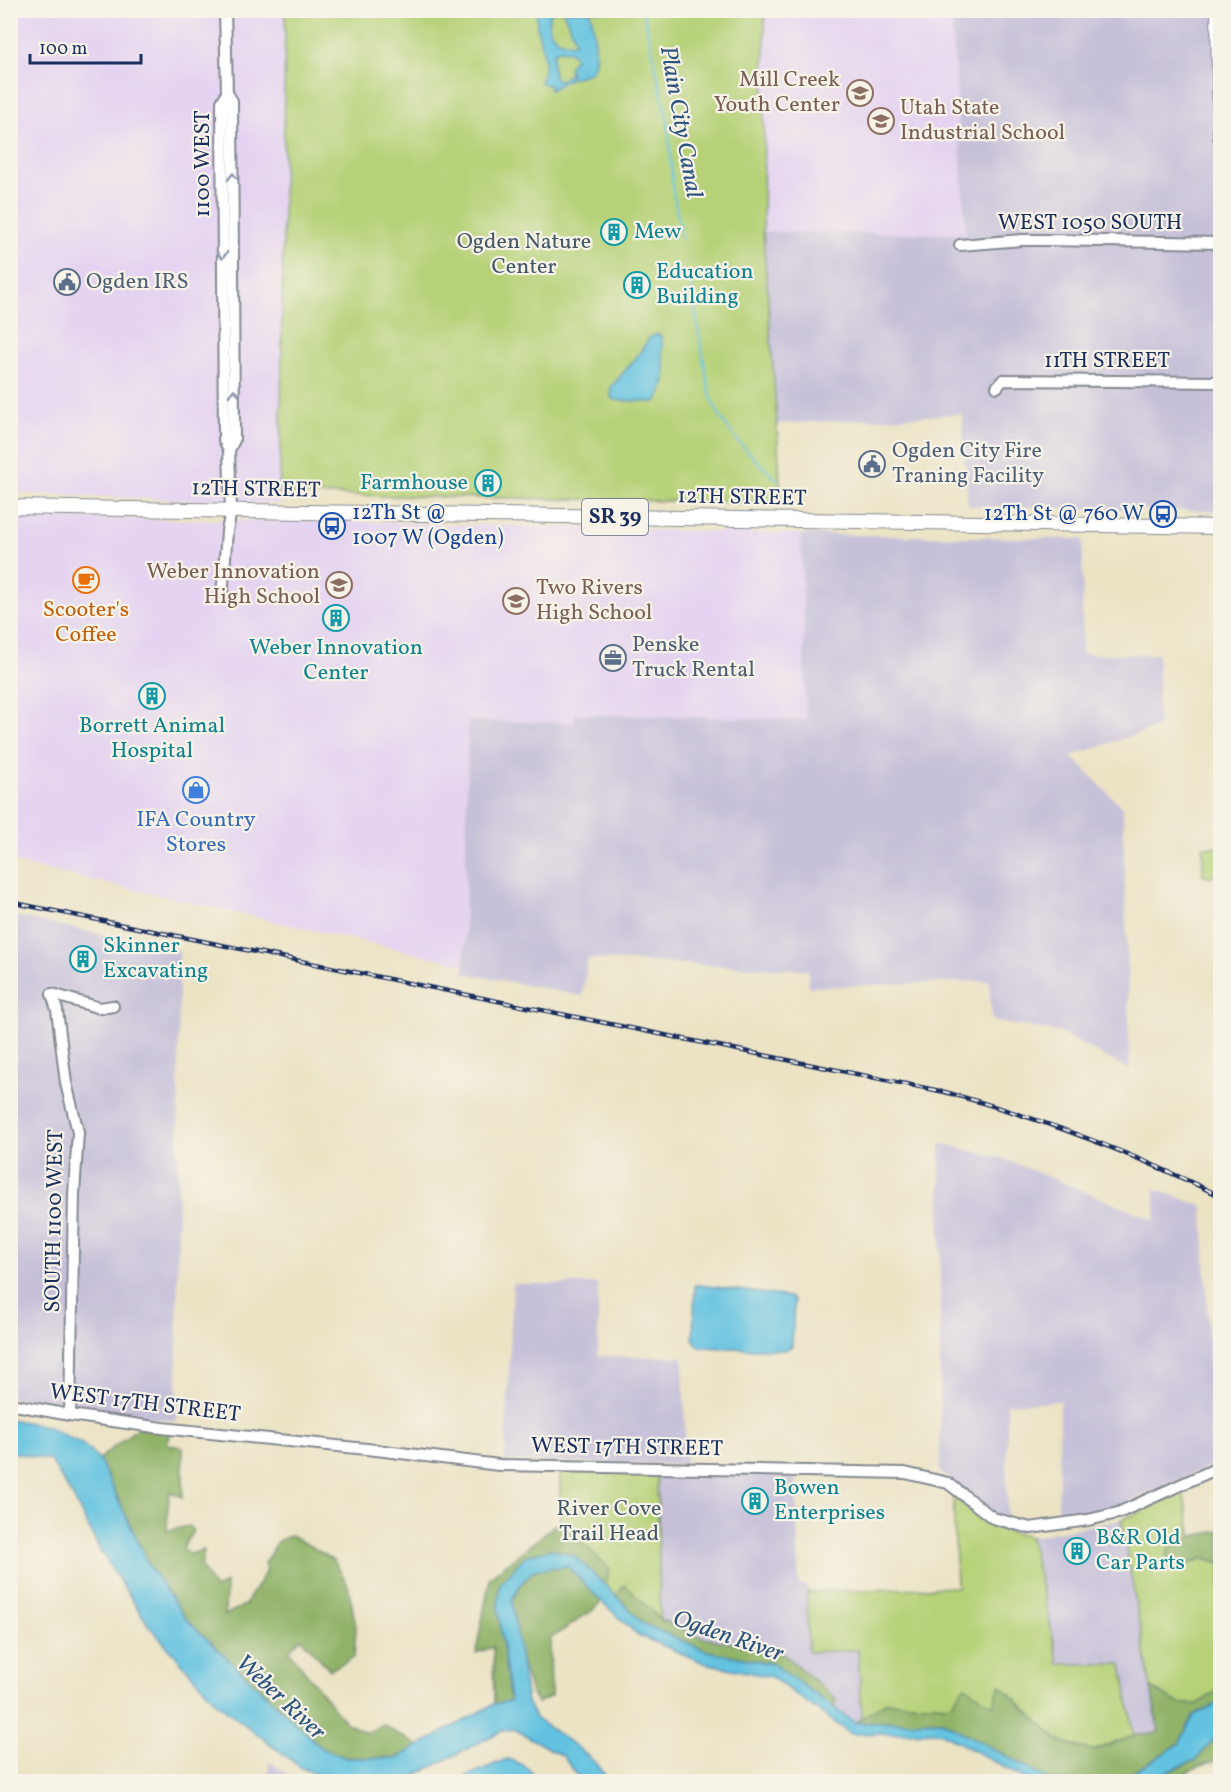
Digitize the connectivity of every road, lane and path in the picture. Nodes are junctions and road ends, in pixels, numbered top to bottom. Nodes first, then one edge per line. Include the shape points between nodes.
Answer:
1 (225, 10) edge
2 (1218, 10) edge
3 (1221, 138) edge
4 (1221, 243) edge
5 (960, 245) dead end
6 (1221, 382) edge
7 (997, 387) dead end
8 (10, 507) edge
9 (231, 511) junction
10 (1221, 527) edge
11 (222, 598) dead end
12 (75, 1001) junction
13 (113, 1006) dead end
14 (57, 1010) junction
15 (10, 1404) edge
16 (70, 1415) junction
17 (1221, 1467) edge

1 - 9 street, 1100 WEST via 227,93 232,101
2 - 3 main road
4 - 5 street, WEST 1050 SOUTH via 1038,240
6 - 7 street, 11TH STREET via 1003,380
8 - 9 main road, 12TH STREET / SR 39
9 - 10 main road, 12TH STREET / SR 39
9 - 11 street, 1100 WEST
12 - 13 street via 99,1008
12 - 14 street
12 - 14 street, SOUTH 1100 WEST via 52,994
14 - 16 street, SOUTH 1100 WEST via 66,1083 78,1132
15 - 16 street, WEST 17TH STREET
16 - 17 street, WEST 17TH STREET via 499,1465 905,1473 948,1483 993,1518 1030,1528 1118,1513

